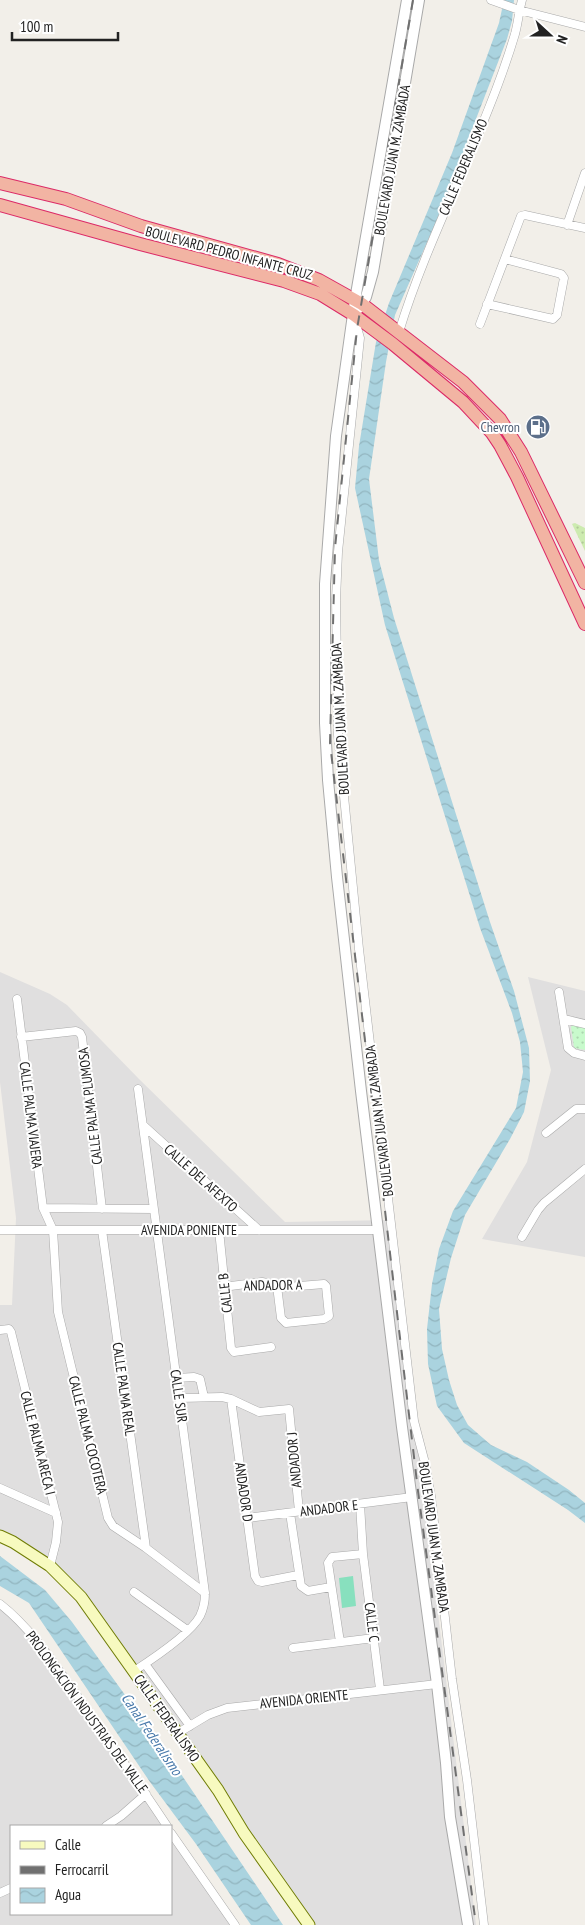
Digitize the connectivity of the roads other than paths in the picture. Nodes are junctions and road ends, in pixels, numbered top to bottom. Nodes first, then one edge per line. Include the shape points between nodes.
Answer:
1 (407, 0) edge
2 (418, 0) edge
3 (522, 0) edge
4 (494, 1) edge
5 (516, 8) junction
6 (585, 27) edge
7 (585, 173) edge
8 (0, 183) edge
9 (0, 206) edge
10 (567, 224) junction
11 (585, 228) edge
12 (505, 259) junction
13 (358, 302) junction
14 (488, 304) junction
15 (354, 315) junction
16 (480, 324) dead end
17 (397, 330) junction
18 (585, 583) edge
19 (585, 624) edge
20 (560, 992) dead end
21 (17, 999) dead end
22 (564, 1019) junction
23 (585, 1024) edge
24 (21, 1037) junction
25 (585, 1056) edge
26 (138, 1089) dead end
27 (585, 1109) edge
28 (143, 1125) junction
29 (546, 1133) dead end
30 (585, 1169) edge
31 (43, 1208) junction
32 (154, 1208) junction
33 (102, 1209) junction
34 (0, 1230) edge
35 (53, 1230) junction
36 (102, 1230) junction
37 (219, 1230) junction
38 (259, 1230) junction
39 (378, 1230) junction
40 (157, 1231) junction
41 (522, 1236) dead end
42 (277, 1286) junction
43 (223, 1287) junction
44 (0, 1330) edge
45 (271, 1347) dead end
46 (177, 1378) junction
47 (204, 1397) junction
48 (180, 1398) junction
49 (231, 1399) junction
50 (0, 1488) edge
51 (412, 1497) junction
52 (360, 1504) junction
53 (299, 1511) junction
54 (56, 1513) junction
55 (290, 1513) junction
56 (247, 1518) junction
57 (0, 1536) edge
58 (146, 1548) junction
59 (363, 1554) junction
60 (50, 1566) junction
61 (298, 1576) junction
62 (331, 1588) junction
63 (134, 1592) dead end
64 (206, 1593) junction
65 (0, 1604) edge
66 (187, 1630) junction
67 (374, 1638) junction
68 (340, 1642) junction
69 (293, 1648) dead end
70 (144, 1664) junction
71 (134, 1671) junction
72 (437, 1684) junction
73 (380, 1690) junction
74 (190, 1726) junction
75 (178, 1733) junction
76 (146, 1794) junction
77 (108, 1825) edge
78 (166, 1825) edge
79 (172, 1834) edge
80 (236, 1925) edge
81 (309, 1925) edge
82 (468, 1925) edge
83 (484, 1925) edge

1 - 13 street, BOULEVARD JUAN M. ZAMBADA
2 - 13 street, BOULEVARD JUAN M. ZAMBADA via 373,272 366,298
3 - 5 street, CALLE FEDERALISMO
4 - 5 street
5 - 6 street
5 - 17 street, CALLE FEDERALISMO via 514,34 504,65
7 - 10 street
8 - 13 highway, BOULEVARD PEDRO INFANTE CRUZ via 66,199 141,226 278,264 319,280
9 - 15 highway, BOULEVARD PEDRO INFANTE CRUZ via 284,281 320,294
10 - 11 street
10 - 12 street via 521,216
12 - 14 street
12 - 14 street via 561,274 564,278 557,315 553,319
13 - 15 street, BOULEVARD JUAN M. ZAMBADA
13 - 17 highway, BOULEVARD PEDRO INFANTE CRUZ
14 - 16 street
15 - 19 highway, BOULEVARD PEDRO INFANTE CRUZ via 463,402 500,445
15 - 39 street, BOULEVARD JUAN M. ZAMBADA via 336,436 326,554 325,714 337,877
15 - 83 street, BOULEVARD JUAN M. ZAMBADA via 360,338 336,600 339,752 358,949 412,1406 431,1496
17 - 18 highway, BOULEVARD PEDRO INFANTE CRUZ via 462,382 500,419 521,452
20 - 22 street
21 - 24 street, CALLE PALMA VIAJERA
22 - 23 street
22 - 25 street via 570,1051
24 - 31 street, CALLE PALMA VIAJERA
24 - 33 street, CALLE PALMA PLUMOSA via 76,1031 82,1037
26 - 28 street, CALLE SUR
27 - 29 street via 576,1109
28 - 32 street, CALLE SUR
28 - 38 street, CALLE DEL AFEXTO
30 - 41 street via 544,1203
31 - 33 street
31 - 35 street, CALLE PALMA VIAJERA
32 - 33 street
32 - 40 street, CALLE SUR
34 - 35 street, AVENIDA PONIENTE
35 - 36 street, AVENIDA PONIENTE
35 - 58 street, CALLE PALMA COCOTERA via 58,1312 108,1518 113,1526
36 - 40 street, AVENIDA PONIENTE
36 - 58 street, CALLE PALMA REAL
37 - 38 street, AVENIDA PONIENTE
37 - 40 street, AVENIDA PONIENTE
37 - 43 street, CALLE B
38 - 39 street, AVENIDA PONIENTE
39 - 51 street, BOULEVARD JUAN M. ZAMBADA
40 - 46 street, CALLE SUR
42 - 42 street, ANDADOR A via 280,1318 286,1323 326,1318 329,1312 326,1286
42 - 43 street, ANDADOR A via 262,1282
43 - 45 street, CALLE B via 232,1351
44 - 54 street, CALLE PALMA ARECA I via 9,1329 11,1332
46 - 47 street via 200,1380
46 - 48 street, CALLE SUR
47 - 48 street
47 - 49 street
48 - 64 street, CALLE SUR
49 - 53 street, ANDADOR J via 259,1412 289,1409
49 - 56 street, ANDADOR D
50 - 54 street
51 - 52 street, ANDADOR E
51 - 72 street, BOULEVARD JUAN M. ZAMBADA
52 - 53 street, ANDADOR E
52 - 59 street, CALLE C
53 - 55 street, ANDADOR E
54 - 60 street, CALLE PALMA ARECA I via 58,1530
55 - 56 street, ANDADOR E
55 - 61 street
56 - 61 street, ANDADOR D via 258,1581
57 - 60 main road, CALLE FEDERALISMO
58 - 64 street, CALLE PALMA COCOTERA
59 - 62 street via 330,1559
59 - 67 street, CALLE C
60 - 71 main road, CALLE FEDERALISMO via 81,1598
61 - 62 street via 301,1586 308,1591
62 - 68 street
63 - 66 street
64 - 66 street, CALLE SUR via 200,1617
65 - 76 street, PROLONGACIÓN INDUSTRIAS DEL VALLE via 25,1627 52,1661
66 - 70 street, CALLE SUR
67 - 68 street
67 - 73 street, CALLE C
68 - 69 street
70 - 71 street, CALLE SUR
70 - 74 street
71 - 75 main road, CALLE FEDERALISMO
72 - 73 street, AVENIDA ORIENTE
72 - 82 street, BOULEVARD JUAN M. ZAMBADA via 450,1816
73 - 74 street, AVENIDA ORIENTE via 226,1708
74 - 75 street, AVENIDA ORIENTE
75 - 81 main road, CALLE FEDERALISMO
76 - 77 street
76 - 78 street, PROLONGACIÓN INDUSTRIAS DEL VALLE
79 - 80 street

